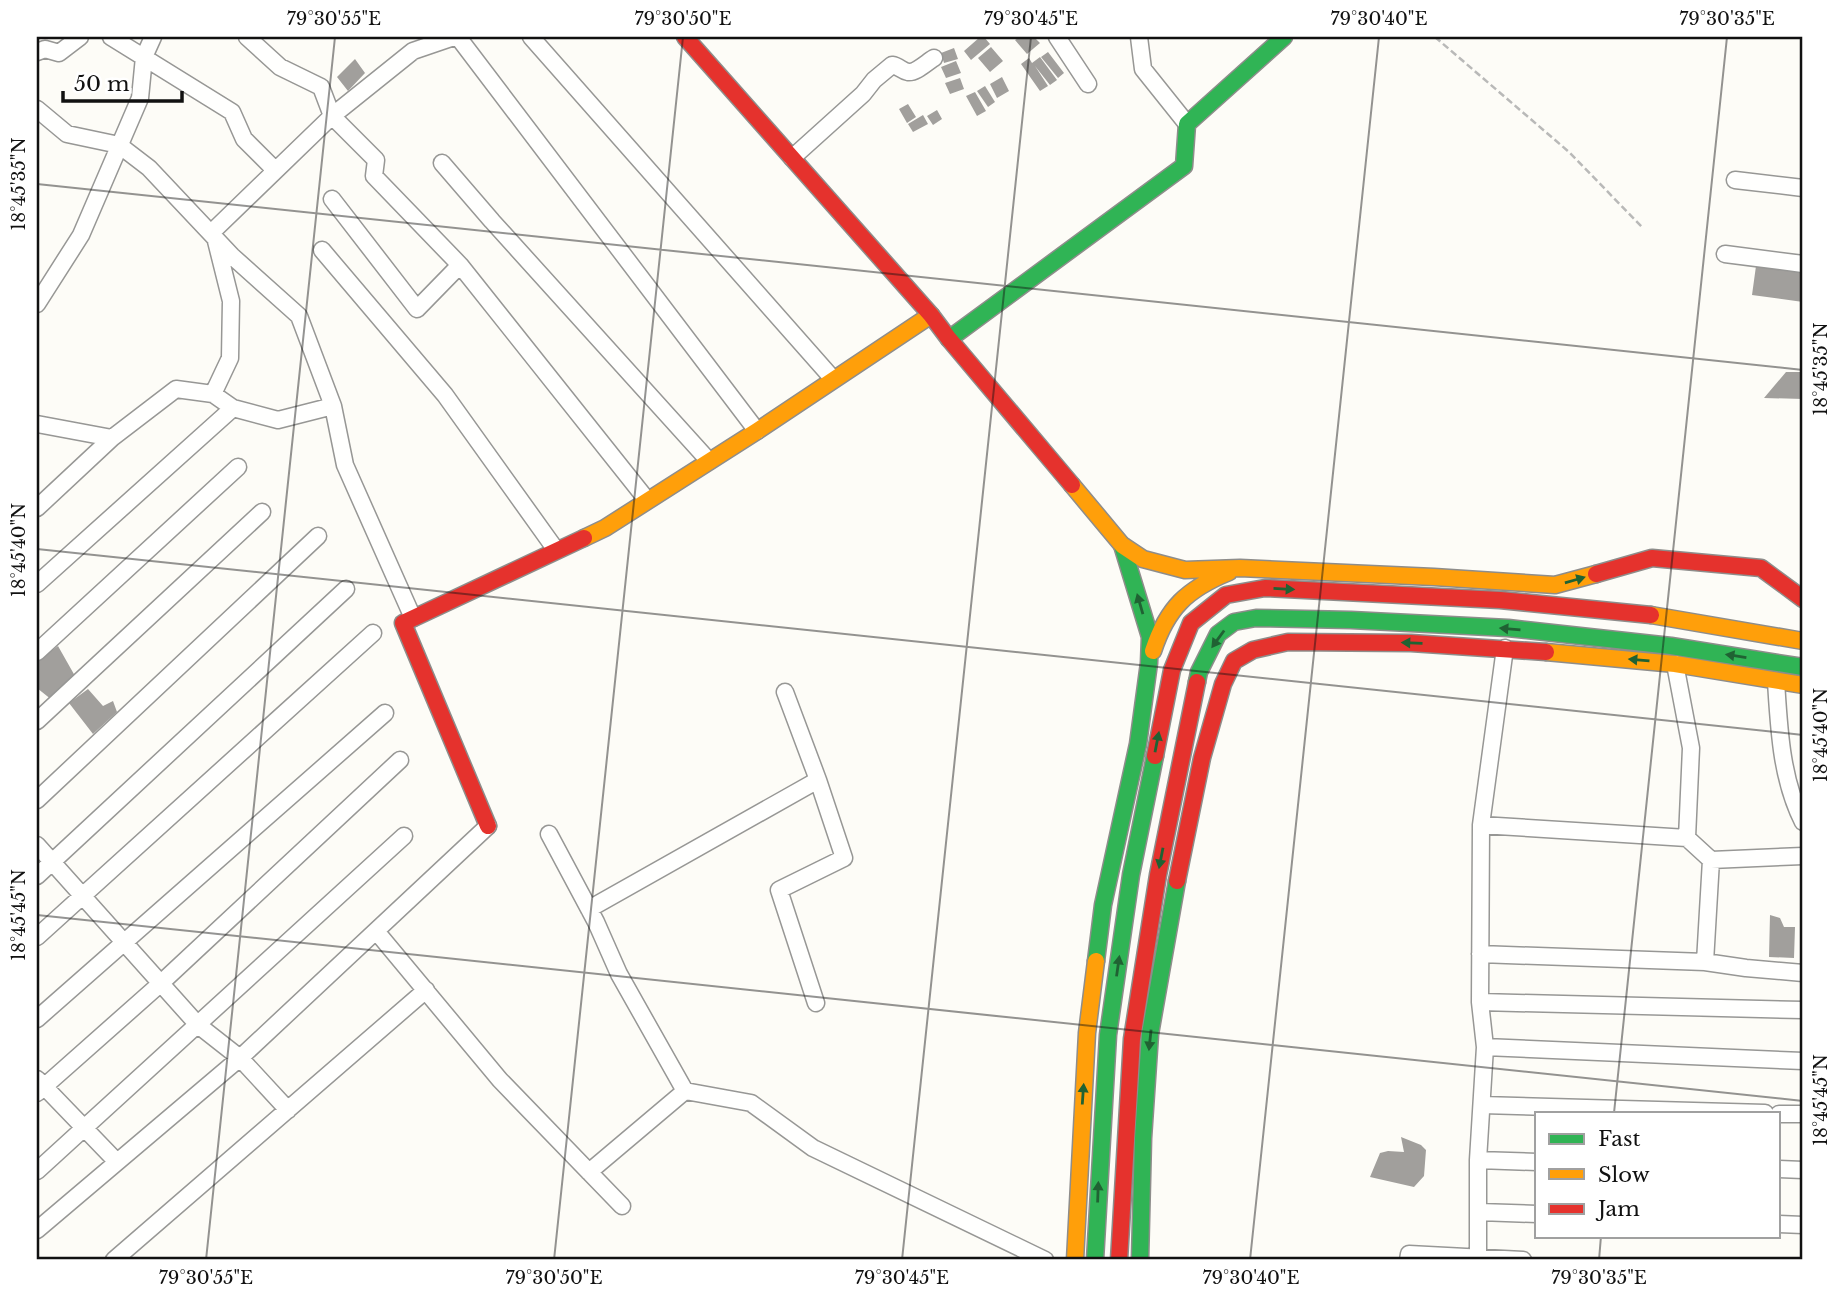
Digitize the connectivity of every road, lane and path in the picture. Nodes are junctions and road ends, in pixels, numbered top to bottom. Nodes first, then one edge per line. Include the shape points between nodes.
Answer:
1 (80, 37) edge
2 (111, 37) edge
3 (153, 37) edge
4 (247, 37) edge
5 (456, 37) edge
6 (531, 37) edge
7 (685, 37) edge
8 (1139, 37) edge
9 (1284, 37) edge
10 (1434, 37) edge
11 (1061, 38) edge
12 (37, 52) edge
13 (144, 57) junction
14 (934, 58) dead end
15 (1088, 84) dead end
16 (37, 109) edge
17 (332, 116) junction
18 (1187, 124) junction
19 (119, 145) junction
20 (792, 158) junction
21 (442, 163) dead end
22 (275, 170) junction
23 (1735, 180) dead end
24 (1803, 188) edge
25 (332, 199) dead end
26 (1642, 227) dead end
27 (213, 234) junction
28 (322, 250) dead end
29 (1725, 254) dead end
30 (1803, 264) edge
31 (460, 265) junction
32 (37, 304) edge
33 (931, 315) junction
34 (949, 339) junction
35 (833, 379) junction
36 (213, 394) junction
37 (332, 406) junction
38 (233, 408) junction
39 (37, 425) edge
40 (757, 431) junction
41 (112, 438) junction
42 (709, 461) junction
43 (238, 467) dead end
44 (648, 500) junction
45 (37, 508) edge
46 (262, 512) dead end
47 (318, 536) dead end
48 (1122, 545) junction
49 (556, 550) junction
50 (1240, 569) junction
51 (37, 584) edge
52 (346, 589) dead end
53 (1803, 599) edge
54 (413, 618) junction
55 (1351, 620) junction
56 (373, 633) dead end
57 (1803, 641) edge
58 (1351, 642) junction
59 (1505, 648) junction
60 (37, 652) edge
61 (1149, 663) junction
62 (1675, 664) junction
63 (1803, 667) edge
64 (1776, 681) junction
65 (1803, 685) edge
66 (785, 692) dead end
67 (385, 713) dead end
68 (37, 722) edge
69 (1185, 735) junction
70 (1202, 758) junction
71 (400, 760) dead end
72 (818, 780) junction
73 (37, 800) edge
74 (1803, 822) edge
75 (1481, 825) junction
76 (488, 826) joint
77 (549, 834) dead end
78 (404, 836) dead end
79 (1687, 838) junction
80 (37, 845) edge
81 (1803, 856) edge
82 (1711, 860) junction
83 (52, 862) junction
84 (37, 876) edge
85 (82, 896) junction
86 (589, 909) junction
87 (376, 931) junction
88 (37, 937) edge
89 (124, 942) junction
90 (1480, 954) junction
91 (1705, 962) junction
92 (1803, 973) edge
93 (160, 984) junction
94 (426, 990) junction
95 (1480, 1002) junction
96 (816, 1003) dead end
97 (1803, 1010) edge
98 (37, 1018) edge
99 (198, 1025) junction
100 (1485, 1047) junction
101 (240, 1058) junction
102 (1803, 1061) edge
103 (39, 1086) edge
104 (685, 1091) junction
105 (1482, 1105) junction
106 (288, 1110) junction
107 (1730, 1112) edge
108 (1780, 1114) edge
109 (1803, 1114) edge
110 (85, 1128) junction
111 (1478, 1160) junction
112 (117, 1162) junction
113 (1535, 1162) edge
114 (1780, 1169) edge
115 (1803, 1170) edge
116 (37, 1171) edge
117 (589, 1172) junction
118 (622, 1206) dead end
119 (1479, 1212) junction
120 (1535, 1214) edge
121 (1780, 1224) edge
122 (1803, 1225) edge
123 (37, 1230) edge
124 (1478, 1258) junction
125 (114, 1260) edge
126 (1045, 1260) edge
127 (1074, 1260) edge
128 (1095, 1260) edge
129 (1118, 1260) edge
130 (1140, 1260) edge
131 (1408, 1260) edge
132 (1523, 1260) edge

1 - 12 street via 59,53 46,48
2 - 13 street
3 - 13 street
4 - 17 street via 280,67 321,87
5 - 17 street via 413,51
5 - 40 street
6 - 35 street
7 - 20 main road
8 - 18 street via 1143,69
9 - 18 main road
10 - 26 path via 1569,152
11 - 15 street
13 - 19 street via 140,98
13 - 22 street via 232,112 243,139
14 - 20 street via 912,72 892,65
16 - 19 street via 67,134
17 - 22 street
17 - 31 street via 376,160 374,176
18 - 34 main road via 1184,166
19 - 27 street via 149,168
19 - 32 street via 81,235
20 - 33 main road
21 - 42 street
22 - 27 street
23 - 24 street
25 - 31 street via 417,309
27 - 36 street via 231,302 230,358
27 - 37 street via 299,316
28 - 49 street via 445,395
29 - 30 street
31 - 44 street
33 - 34 main road
33 - 35 main road
34 - 48 main road
35 - 40 main road
36 - 38 street
36 - 41 street via 176,389
37 - 38 street via 278,420
37 - 54 street via 345,465
38 - 51 street
39 - 41 street
40 - 42 main road
41 - 45 street
42 - 44 main road
43 - 60 street
44 - 49 main road
46 - 68 street
47 - 73 street
48 - 50 main road via 1143,559 1185,570
61 -> 48 main road via 1150,638
49 - 54 main road
50 -> 53 main road via 1556,585 1652,558 1761,568
50 - 61 main road via 1210,579 1187,595 1162,625
52 - 83 street
54 - 76 main road via 403,623
55 - 58 main road
63 -> 55 main road via 1671,646 1508,628
55 -> 69 main road via 1256,618 1234,622 1218,634 1199,672
56 - 85 street
128 -> 57 main road via 1108,1035 1131,875 1172,670 1191,623 1226,595 1265,588 1582,608
59 -> 58 main road
58 - 70 main road via 1288,642 1253,650 1234,661
62 -> 59 main road
59 - 75 street
127 -> 61 main road via 1093,979
62 - 64 main road
62 - 79 street via 1691,748
64 - 65 main road
64 - 74 street via 1780,749
66 - 72 street
67 - 89 street
69 - 70 main road
69 -> 129 main road via 1132,1039
70 -> 130 main road via 1150,1034
71 - 93 street
72 - 86 street
72 - 96 street via 844,858 779,890
75 - 79 street
75 - 90 street
76 - 87 street
77 - 86 street
78 - 99 street
79 - 82 street
80 - 83 street
81 - 82 street
82 - 91 street
83 - 84 street
83 - 85 street
85 - 88 street
85 - 89 street
86 - 104 street via 619,974
87 - 94 street
87 - 101 street
89 - 93 street
89 - 98 street
90 - 91 street
90 - 95 street
91 - 92 street
93 - 99 street
93 - 103 street
94 - 106 street
94 - 117 street via 500,1080
95 - 97 street
95 - 100 street
99 - 101 street
99 - 110 street
100 - 102 street
100 - 105 street
101 - 106 street
101 - 112 street
103 - 110 street
104 - 117 street
104 - 126 street via 751,1103 813,1148
105 - 107 street
105 - 111 street
106 - 125 street
108 - 109 street
110 - 112 street
110 - 116 street
111 - 113 street
111 - 119 street
112 - 123 street
114 - 115 street
117 - 118 street
119 - 120 street
119 - 124 street
121 - 122 street
124 - 131 street via 1409,1254
124 - 132 street

